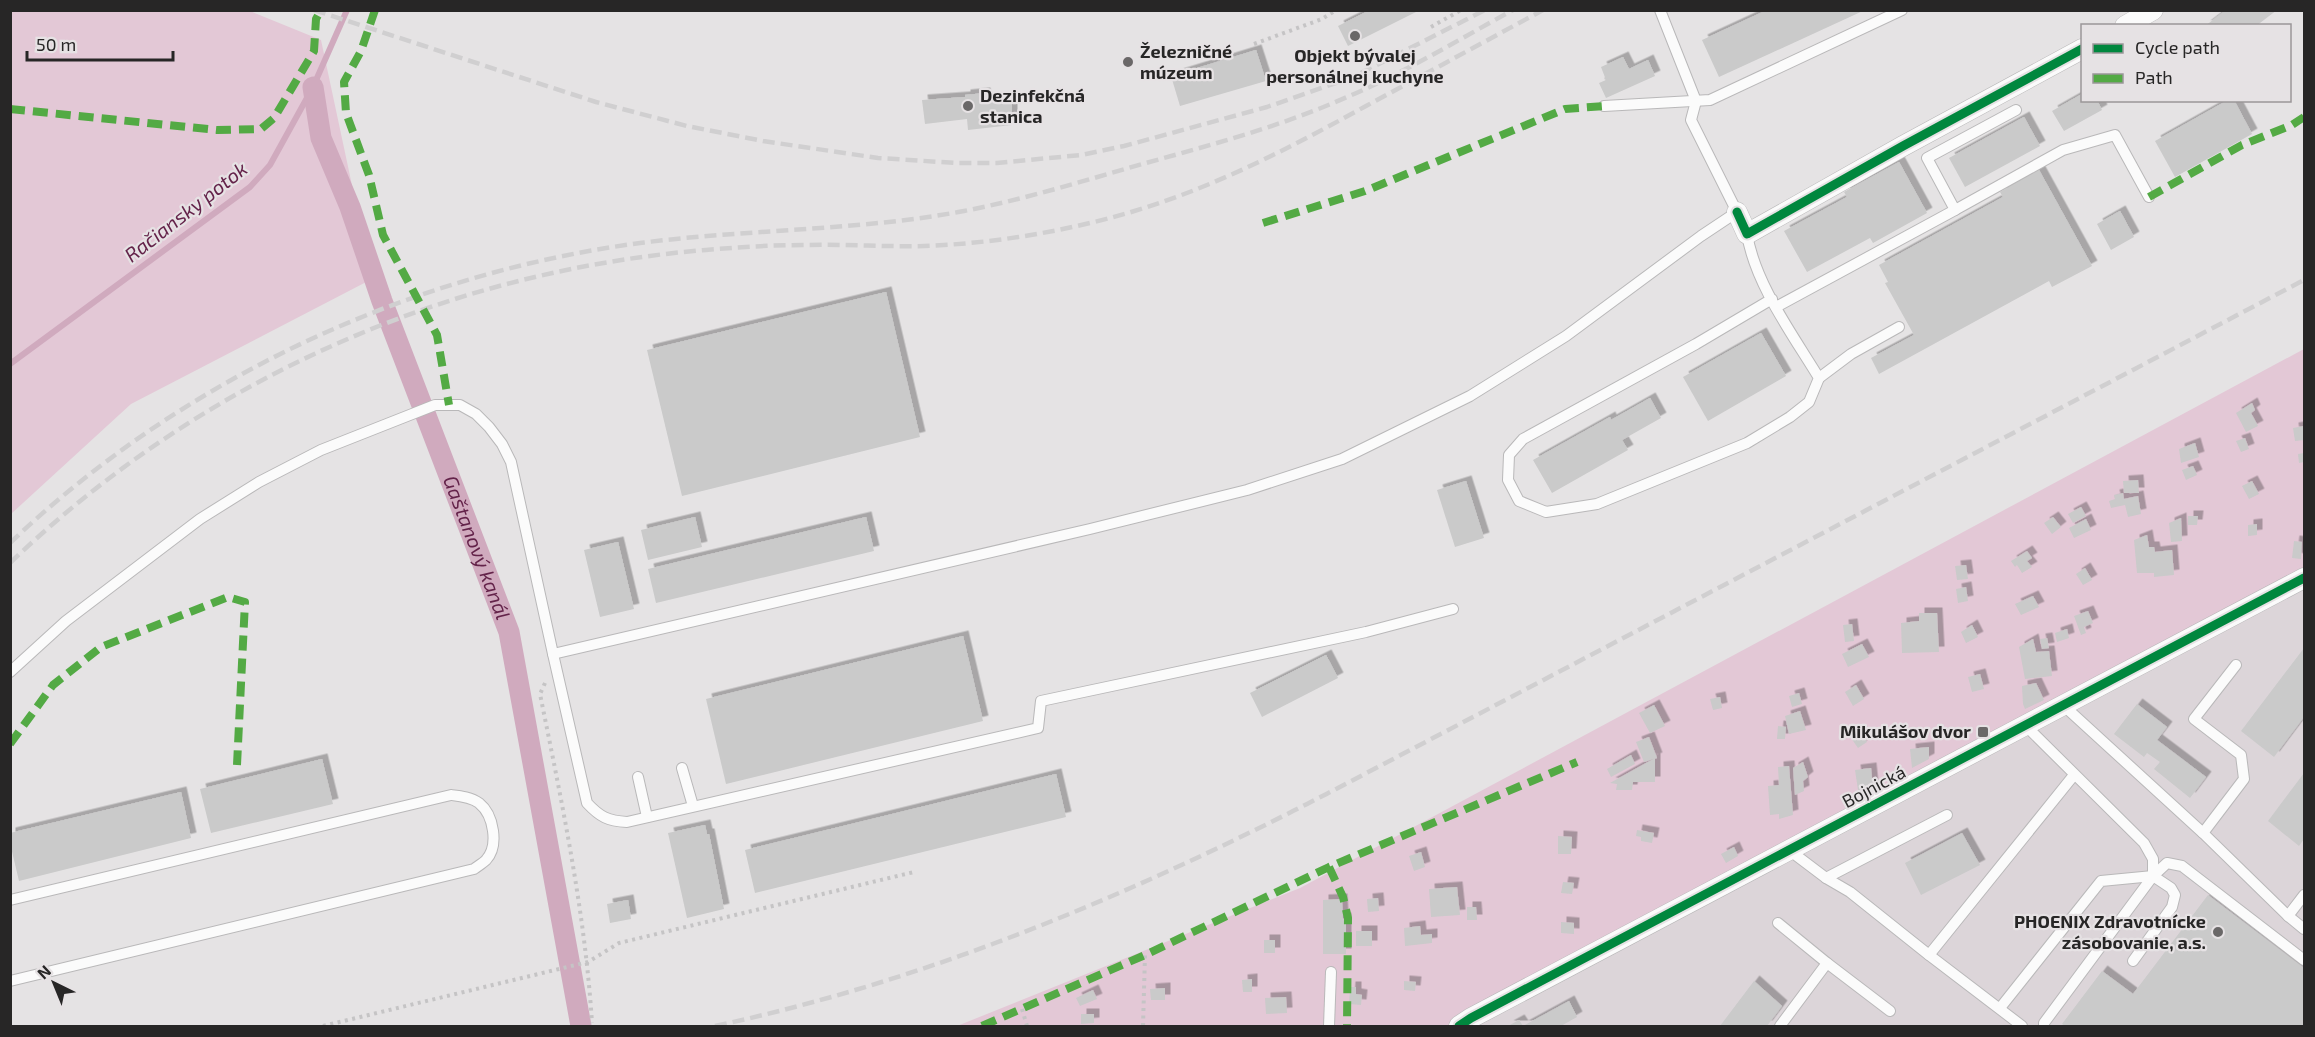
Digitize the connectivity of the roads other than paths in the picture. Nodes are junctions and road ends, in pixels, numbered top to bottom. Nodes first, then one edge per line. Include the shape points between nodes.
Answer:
1 (1660, 10) edge
2 (1902, 10) edge
3 (2153, 10) edge
4 (2128, 24) edge
5 (2081, 49) edge
6 (1696, 101) junction
7 (1604, 106) dead end
8 (2016, 110) dead end
9 (2149, 197) dead end
10 (1955, 210) junction
11 (1737, 212) junction
12 (1747, 234) junction
13 (1774, 303) junction
14 (1899, 327) dead end
15 (1819, 378) junction
16 (2304, 578) edge
17 (1453, 609) dead end
18 (553, 657) junction
19 (2236, 664) dead end
20 (10, 672) edge
21 (2063, 705) junction
22 (2025, 726) junction
23 (682, 768) dead end
24 (2074, 775) junction
25 (638, 777) dead end
26 (693, 806) junction
27 (1947, 815) dead end
28 (647, 817) junction
29 (2203, 833) junction
30 (1789, 850) junction
31 (2153, 876) junction
32 (1826, 878) junction
33 (2304, 895) edge
34 (10, 900) edge
35 (2288, 916) junction
36 (1778, 923) dead end
37 (2304, 929) edge
38 (1929, 955) junction
39 (2304, 960) edge
40 (2133, 961) dead end
41 (1827, 963) junction
42 (1331, 972) dead end
43 (10, 981) edge
44 (2000, 1008) junction
45 (1890, 1011) dead end
46 (1329, 1026) edge
47 (1459, 1026) edge
48 (1780, 1026) edge
49 (2022, 1026) edge
50 (2044, 1026) edge

1 - 6 lane
2 - 6 lane via 1710,100
3 - 4 street
5 - 12 street
6 - 7 lane
6 - 11 lane via 1691,120
8 - 10 lane via 1927,158
9 - 10 lane via 2115,135 2063,150
10 - 13 lane
11 - 12 street
11 - 18 lane via 1566,336 1470,396 1342,459 1157,513
12 - 13 lane via 1750,252
13 - 15 lane
13 - 15 lane via 1523,439 1509,455 1508,480 1519,501 1546,512 1597,504 1737,447 1809,402
14 - 15 lane via 1851,354
16 - 21 street, Bojnická
17 - 26 lane via 1366,632 1041,701 1038,728
18 - 20 lane via 511,462 502,444 476,414 460,405 435,405 321,450 200,519 66,621
18 - 28 lane via 587,803 598,816 609,821
19 - 29 lane via 2194,719 2241,755 2244,779
21 - 22 street, Bojnická
21 - 29 lane
22 - 24 lane
22 - 30 street, Bojnická
23 - 26 lane
24 - 31 lane via 2144,843 2152,859
24 - 38 lane
25 - 28 lane
26 - 28 lane
27 - 32 lane
29 - 35 lane
30 - 32 lane
30 - 47 street, Bojnická
31 - 39 lane via 2167,863 2182,866
31 - 40 lane via 2175,895 2172,907
31 - 44 lane via 2102,881
31 - 50 lane
32 - 38 lane via 1850,892
33 - 35 lane
34 - 43 lane via 451,795 479,803 493,830 493,846 486,860 474,869
35 - 37 lane
36 - 41 lane
38 - 44 lane
41 - 45 lane
41 - 48 lane
42 - 46 lane
44 - 49 lane

